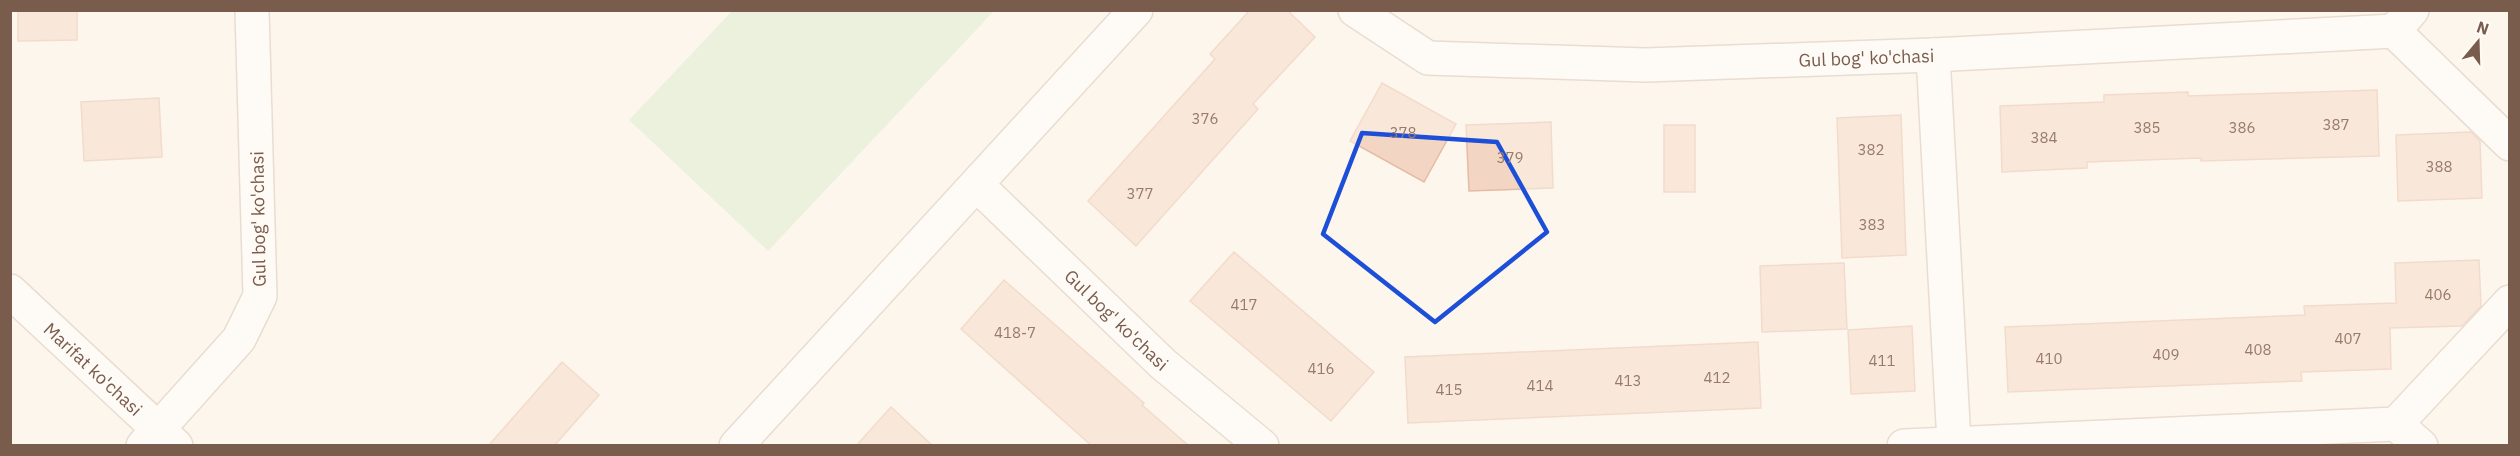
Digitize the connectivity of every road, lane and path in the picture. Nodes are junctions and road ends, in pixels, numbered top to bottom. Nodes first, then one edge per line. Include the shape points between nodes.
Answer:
1 (252, 10) edge
2 (1136, 10) edge
3 (1354, 10) edge
4 (2403, 21) edge
5 (1934, 55) junction
6 (2510, 144) edge
7 (977, 185) junction
8 (10, 291) edge
9 (2510, 302) edge
10 (2396, 424) junction
11 (159, 440) edge
12 (1953, 443) junction
13 (741, 444) edge
14 (1262, 446) edge
15 (1904, 446) edge
16 (2421, 446) edge

1 - 11 street, Gul bog' ko'chasi via 260,296 239,339
2 - 7 street
3 - 5 street, Gul bog' ko'chasi via 1428,58 1646,65
4 - 5 street, Gul bog' ko'chasi
4 - 6 street
5 - 12 street
7 - 13 street
7 - 14 street, Gul bog' ko'chasi via 1163,364
8 - 11 street, Marifat ko'chasi
9 - 10 street
10 - 12 street
10 - 16 street
12 - 15 street

